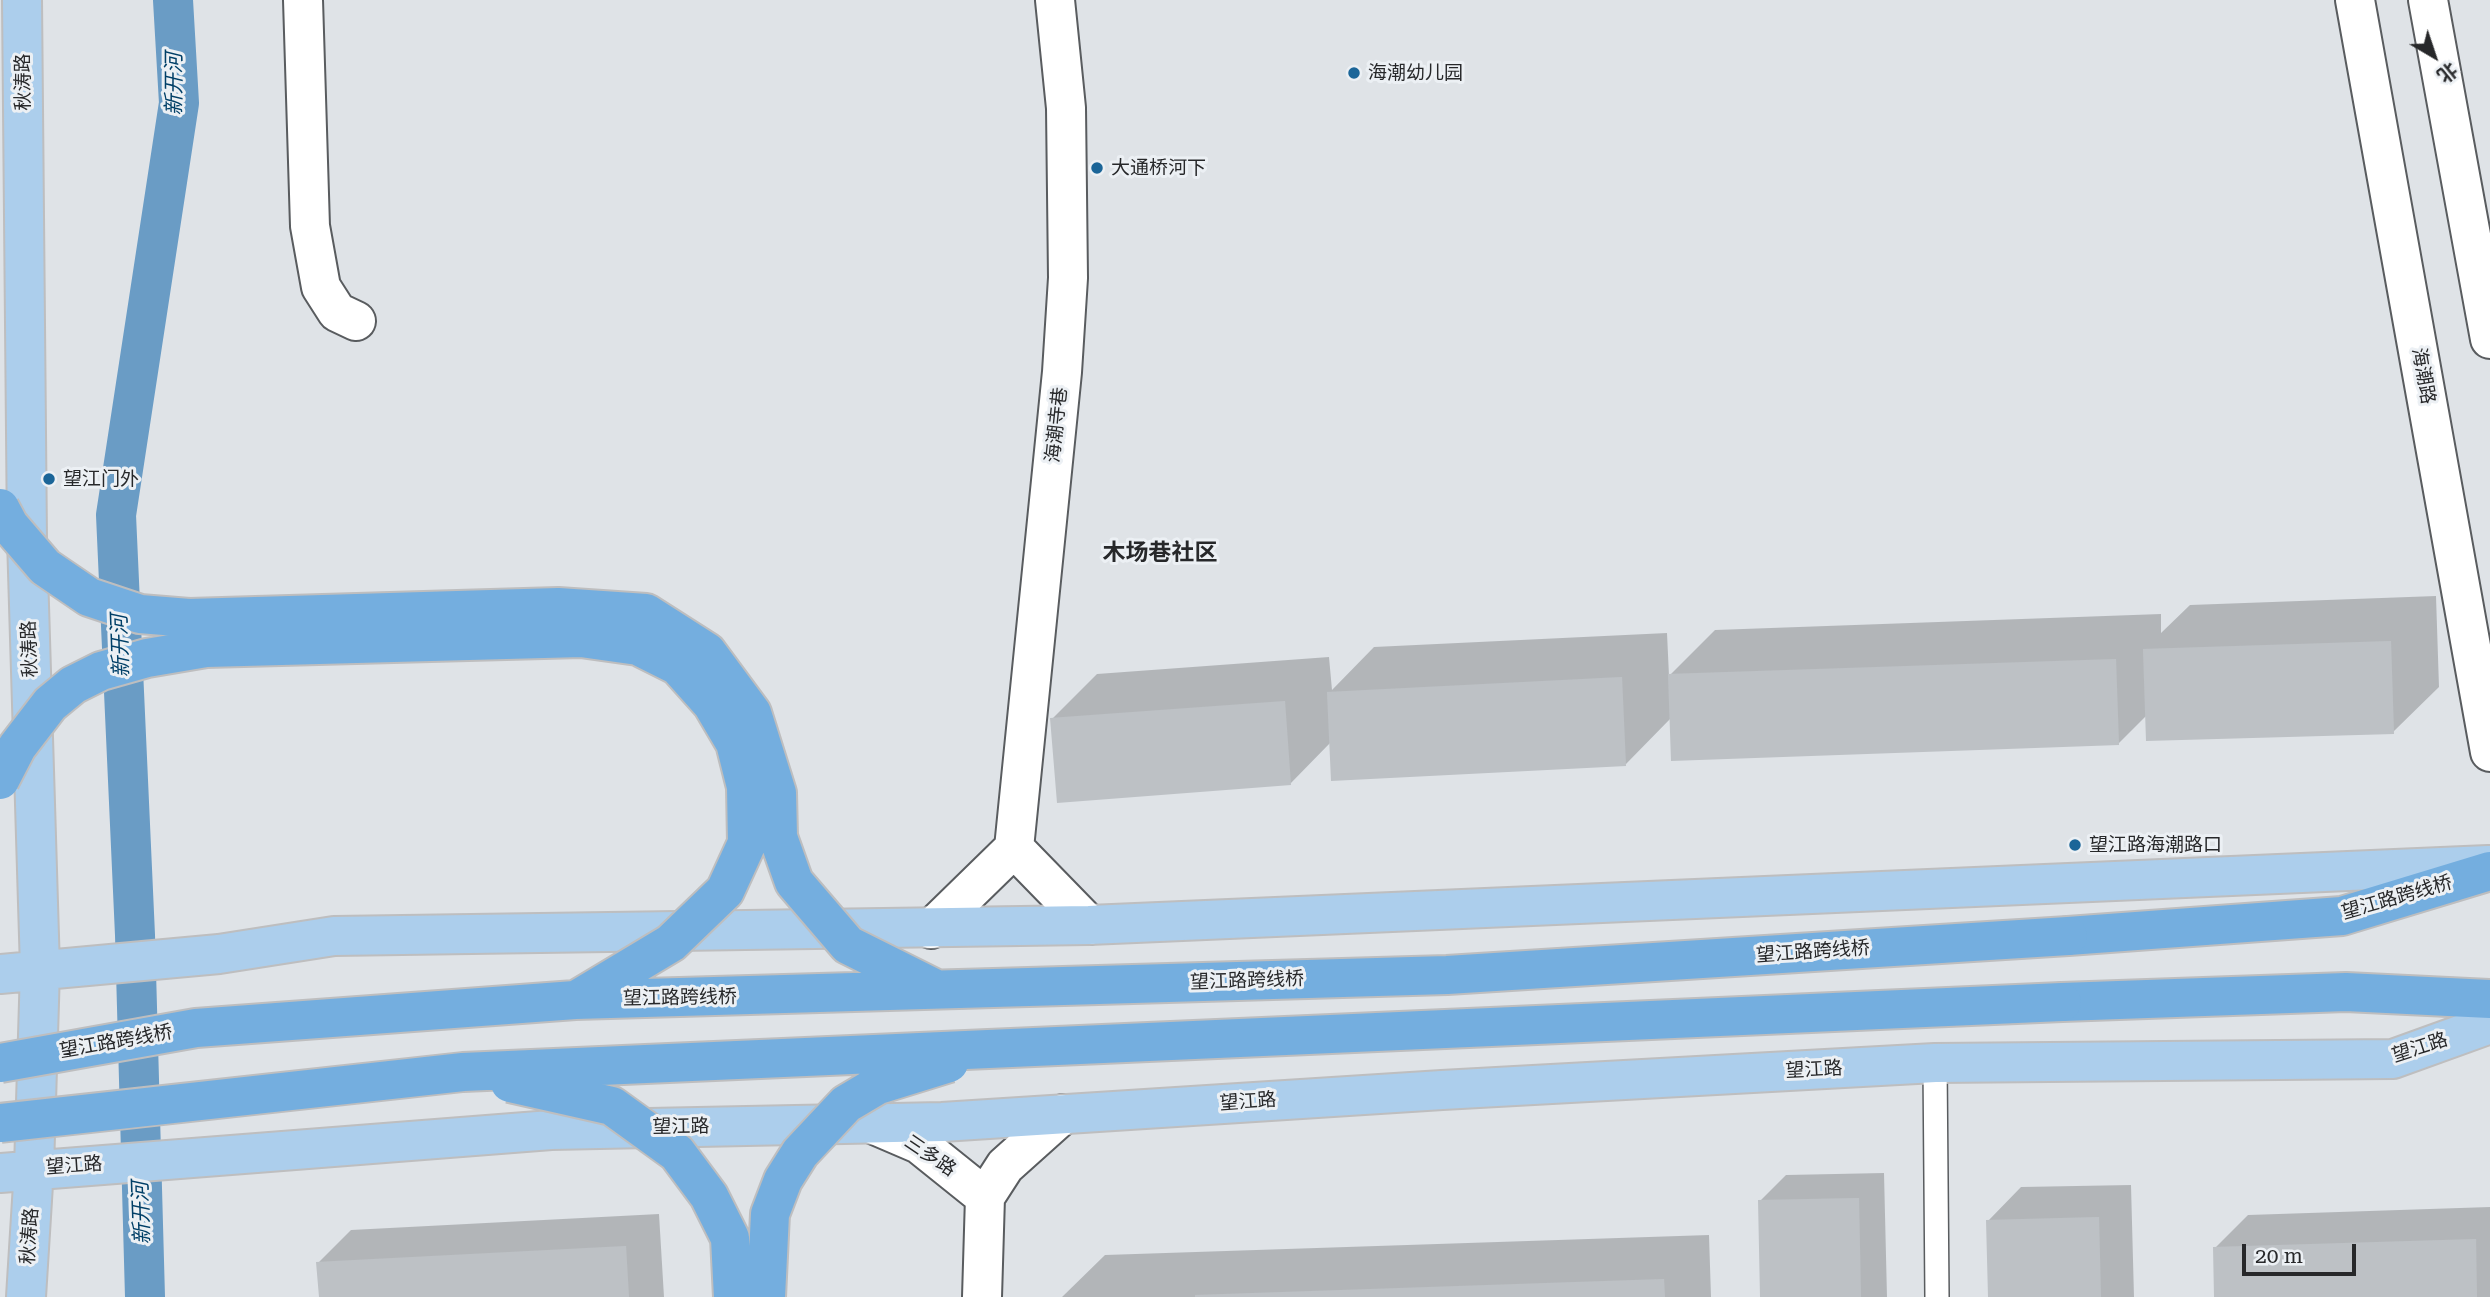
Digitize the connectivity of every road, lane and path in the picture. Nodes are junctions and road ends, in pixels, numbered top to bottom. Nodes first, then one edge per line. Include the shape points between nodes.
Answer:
1 (22, 0) edge
2 (303, 0) edge
3 (1055, 0) edge
4 (2356, 0) edge
5 (2428, 0) edge
6 (356, 321) dead end
7 (2490, 339) edge
8 (0, 508) edge
9 (2490, 752) edge
10 (0, 780) edge
11 (1014, 848) junction
12 (2490, 868) edge
13 (1089, 925) junction
14 (931, 929) junction
15 (58, 967) junction
16 (0, 974) edge
17 (941, 992) junction
18 (2490, 999) edge
19 (575, 1000) junction
20 (2490, 1024) edge
21 (1025, 1045) junction
22 (0, 1063) edge
23 (1935, 1063) junction
24 (463, 1072) junction
25 (1063, 1114) junction
26 (870, 1123) junction
27 (0, 1124) edge
28 (17, 1171) edge
29 (985, 1197) junction
30 (26, 1297) edge
31 (733, 1297) edge
32 (766, 1297) edge
33 (982, 1297) edge
34 (1937, 1297) edge

1 - 15 main road, 秋涛路 via 27,538
2 - 6 street via 310,226 321,287 337,312
3 - 11 street, 海潮寺巷 via 1066,108 1068,278
4 - 9 street, 海潮路
5 - 7 street
8 - 17 highway, bridge via 45,567 89,597 140,614 189,618 558,607 646,613 707,652 752,713 777,793 778,837 793,882 848,945
10 - 19 highway, bridge via 17,747 50,704 101,671 147,658 206,649 581,638 638,646 678,666 712,704 735,743 746,787 747,843 725,891 671,943
11 - 13 street
11 - 14 street
12 - 13 main road
12 - 17 highway, 望江路跨线桥, bridge via 2342,916 1447,975
13 - 14 main road
14 - 15 main road via 334,936 219,954
15 - 16 main road
15 - 28 main road, 秋涛路
17 - 19 highway, 望江路跨线桥, bridge
18 - 21 highway, bridge via 2346,992
19 - 22 highway, 望江路跨线桥, bridge via 195,1028
20 - 23 main road, 望江路 via 2393,1059
21 - 24 highway, bridge
21 - 32 highway, bridge via 878,1085 846,1104 800,1153 783,1180 770,1214
23 - 25 main road, 望江路
23 - 34 lane
24 - 27 highway, bridge
24 - 31 highway, bridge via 612,1106 677,1153 709,1196 730,1238
25 - 26 main road, 望江路
25 - 29 street via 1005,1166
26 - 28 main road, 望江路 via 551,1130
26 - 29 street, 三多路 via 919,1144
28 - 30 main road, 秋涛路
29 - 33 street

